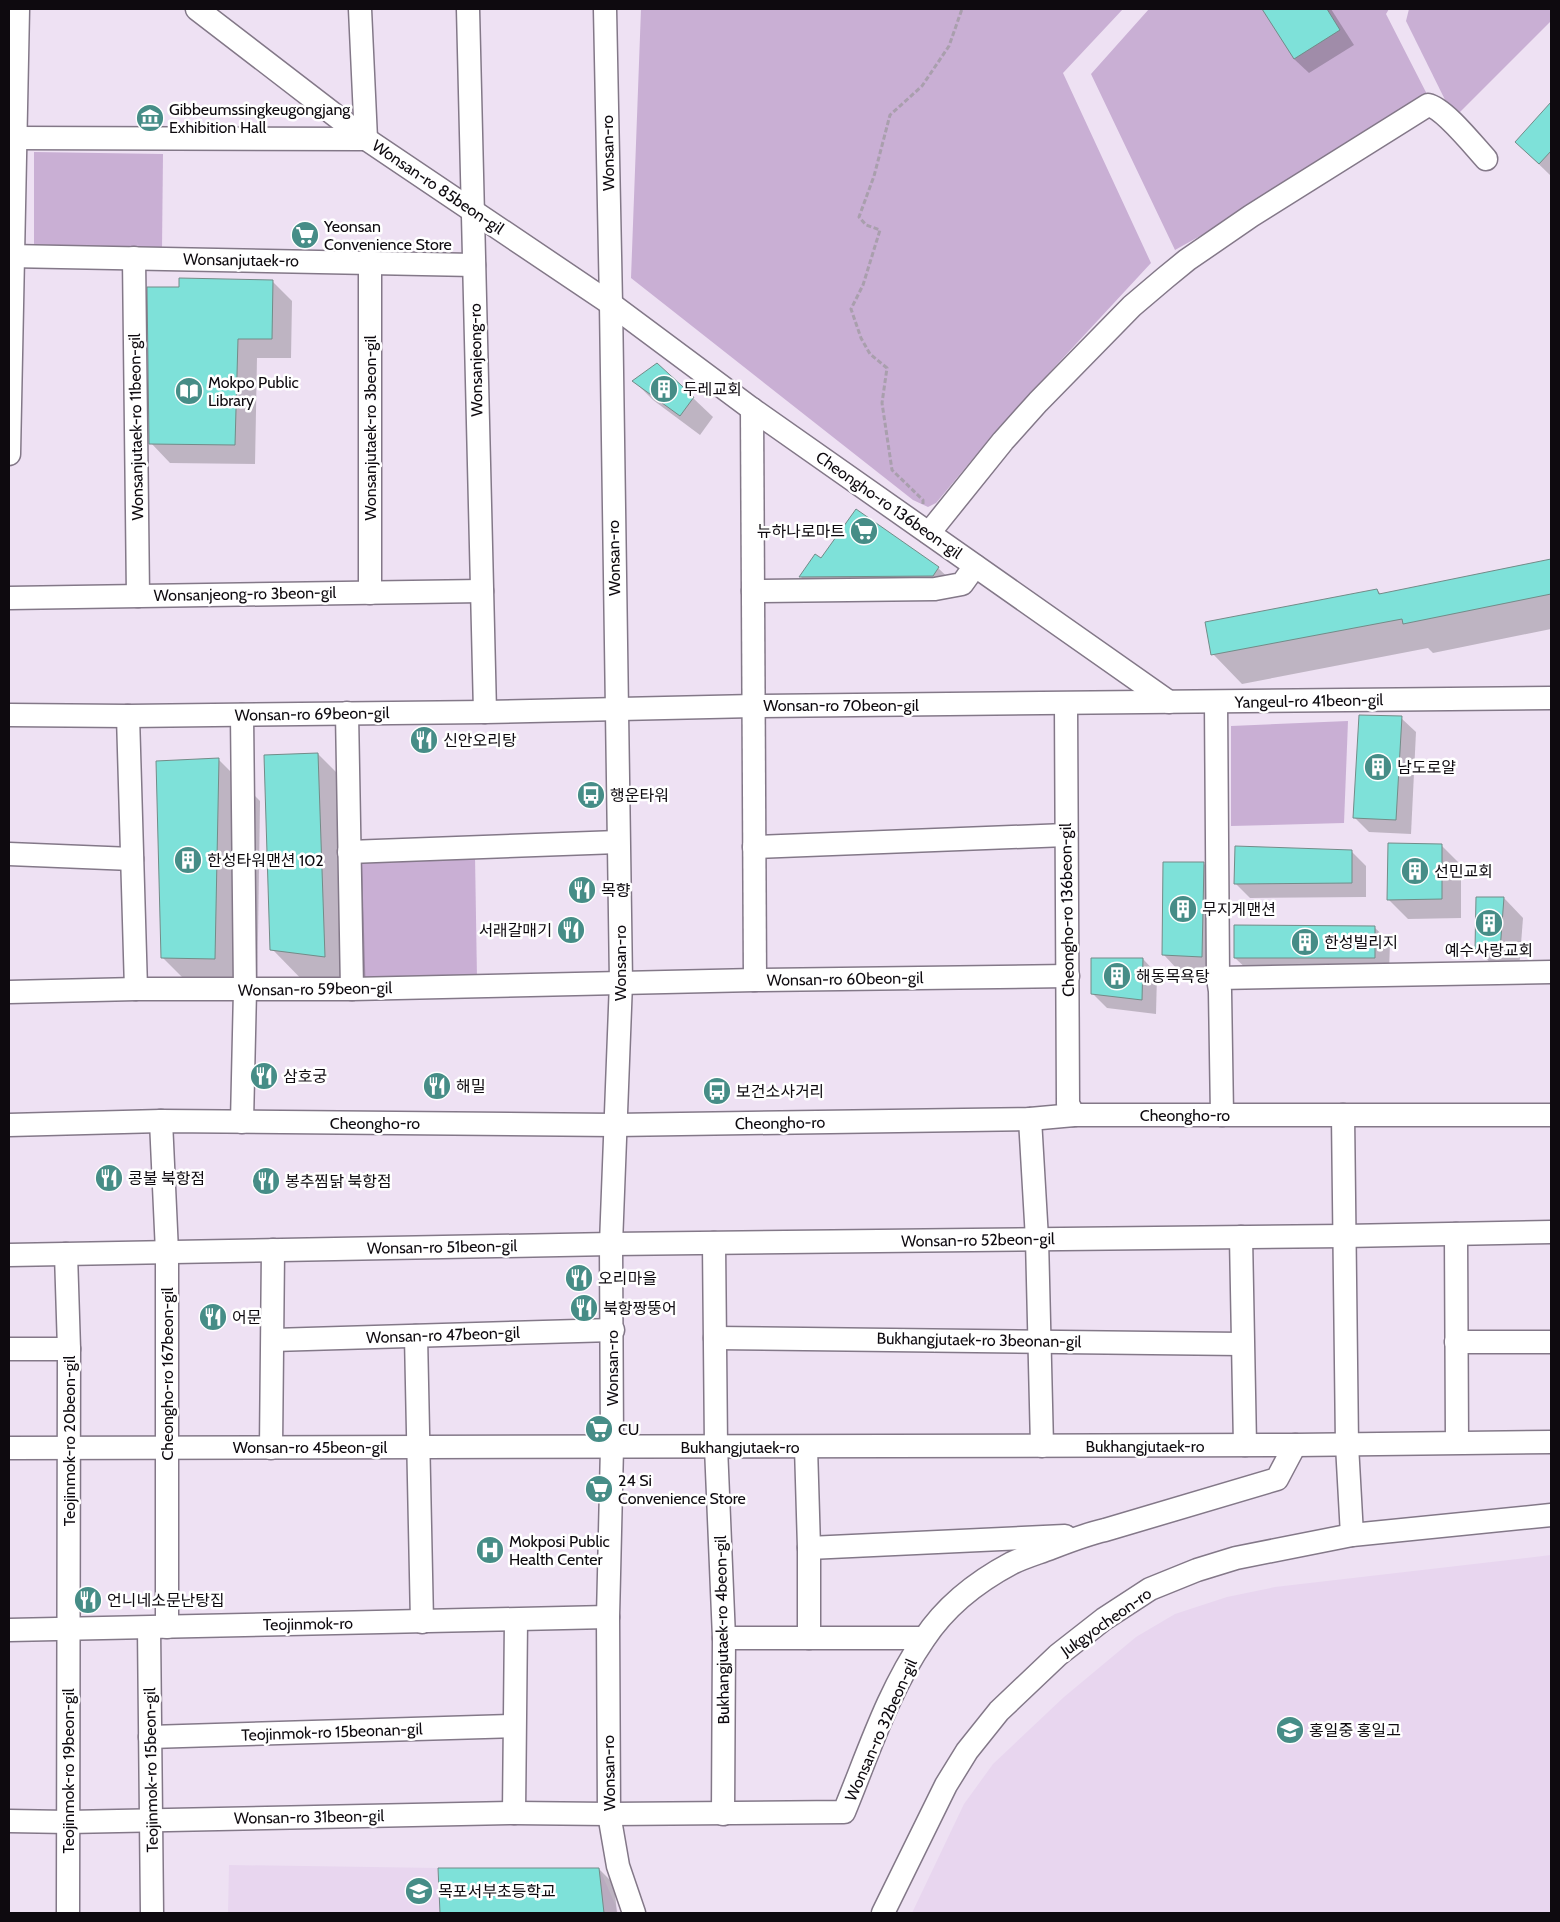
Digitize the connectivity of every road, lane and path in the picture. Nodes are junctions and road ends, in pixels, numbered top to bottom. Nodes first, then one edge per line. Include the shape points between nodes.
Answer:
1 (18, 9) edge
2 (198, 9) edge
3 (360, 9) edge
4 (468, 9) edge
5 (605, 9) edge
6 (962, 9) edge
7 (15, 138) junction
8 (366, 138) junction
9 (1486, 159) dead end
10 (473, 212) junction
11 (502, 231) junction
12 (10, 256) edge
13 (134, 258) junction
14 (370, 262) junction
15 (474, 264) junction
16 (611, 304) junction
17 (752, 409) junction
18 (9, 454) edge
19 (924, 530) junction
20 (976, 566) junction
21 (482, 591) junction
22 (753, 591) junction
23 (370, 593) junction
24 (138, 596) junction
25 (9, 598) edge
26 (1551, 698) edge
27 (1169, 702) junction
28 (1216, 702) junction
29 (1066, 704) junction
30 (754, 706) junction
31 (616, 708) junction
32 (485, 712) junction
33 (346, 713) junction
34 (9, 715) edge
35 (242, 715) junction
36 (128, 716) junction
37 (1066, 836) junction
38 (618, 842) junction
39 (754, 846) junction
40 (349, 852) junction
41 (9, 854) edge
42 (132, 859) junction
43 (1551, 972) edge
44 (1068, 976) junction
45 (1218, 978) junction
46 (755, 980) junction
47 (621, 982) junction
48 (136, 989) junction
49 (352, 989) junction
50 (245, 990) junction
51 (9, 992) edge
52 (1074, 1115) junction
53 (1222, 1115) junction
54 (1343, 1115) junction
55 (1551, 1115) edge
56 (1030, 1119) junction
57 (160, 1121) junction
58 (242, 1122) junction
59 (9, 1125) edge
60 (615, 1125) junction
61 (1551, 1232) edge
62 (1456, 1234) junction
63 (1344, 1236) junction
64 (1241, 1237) junction
65 (1037, 1239) junction
66 (714, 1243) junction
67 (611, 1244) junction
68 (274, 1250) junction
69 (167, 1252) junction
70 (66, 1254) junction
71 (9, 1255) edge
72 (613, 1330) junction
73 (416, 1336) junction
74 (715, 1338) junction
75 (273, 1340) junction
76 (1039, 1340) junction
77 (1456, 1342) junction
78 (1551, 1342) edge
79 (1242, 1344) junction
80 (9, 1349) edge
81 (69, 1349) junction
82 (1457, 1442) junction
83 (1551, 1442) edge
84 (1245, 1445) junction
85 (1295, 1445) junction
86 (1348, 1445) junction
87 (1042, 1446) junction
88 (417, 1447) junction
89 (612, 1447) junction
90 (716, 1447) junction
91 (806, 1447) junction
92 (9, 1448) edge
93 (68, 1448) junction
94 (167, 1448) junction
95 (271, 1448) junction
96 (1551, 1515) edge
97 (1086, 1535) junction
98 (1352, 1535) junction
99 (809, 1548) junction
100 (608, 1618) junction
101 (516, 1620) junction
102 (422, 1622) junction
103 (158, 1627) junction
104 (69, 1629) junction
105 (9, 1630) edge
106 (724, 1638) junction
107 (809, 1638) junction
108 (924, 1638) junction
109 (514, 1726) junction
110 (150, 1737) junction
111 (514, 1813) junction
112 (609, 1814) junction
113 (723, 1814) junction
114 (151, 1820) junction
115 (9, 1821) edge
116 (68, 1822) junction
117 (68, 1913) edge
118 (152, 1913) edge
119 (634, 1913) edge
120 (883, 1913) edge

1 - 7 street
2 - 8 street, Wonsan-ro 85beon-gil
3 - 8 street
4 - 10 street, Wonsanjeong-ro
5 - 16 street, Wonsan-ro
6 - 19 path via 949,46 922,86 890,115 860,217 866,225 880,230 863,285 851,309 870,354 887,368 882,403 892,470 923,500
7 - 8 street
7 - 12 street
8 - 10 street, Wonsan-ro 85beon-gil
9 - 19 street via 1443,113 1428,105 1251,216 1187,260 1132,306 1038,402
10 - 11 street, Wonsan-ro 85beon-gil
10 - 15 street, Wonsanjeong-ro
11 - 15 street
11 - 16 street, Wonsan-ro 85beon-gil
12 - 13 street, Wonsanjutaek-ro
12 - 18 street
13 - 14 street, Wonsanjutaek-ro
13 - 24 street, Wonsanjutaek-ro 11beon-gil
14 - 15 street, Wonsanjutaek-ro
14 - 23 street, Wonsanjutaek-ro 3beon-gil
15 - 21 street, Wonsanjeong-ro
16 - 17 street, Cheongho-ro 136beon-gil
16 - 31 street, Wonsan-ro
17 - 19 street, Cheongho-ro 136beon-gil
17 - 22 street
19 - 20 street, Cheongho-ro 136beon-gil
20 - 22 street via 962,584 935,589
20 - 27 street, Cheongho-ro 136beon-gil
21 - 23 street, Wonsanjeong-ro 3beon-gil
21 - 32 street, Wonsanjeong-ro
22 - 30 street
23 - 24 street, Wonsanjeong-ro 3beon-gil
24 - 25 street, Wonsanjeong-ro 3beon-gil
26 - 28 street, Yangeul-ro 41beon-gil
27 - 28 street, Yangeul-ro 41beon-gil
27 - 29 street, Yangeul-ro 41beon-gil
28 - 45 street
29 - 30 street, Wonsan-ro 70beon-gil
29 - 37 street, Cheongho-ro 136beon-gil
30 - 31 street, Wonsan-ro 70beon-gil
30 - 39 street
31 - 32 street, Wonsan-ro 69beon-gil
31 - 38 street, Wonsan-ro
32 - 33 street, Wonsan-ro 69beon-gil
33 - 35 street, Wonsan-ro 69beon-gil
33 - 40 street
34 - 36 street, Wonsan-ro 69beon-gil
35 - 36 street, Wonsan-ro 69beon-gil
35 - 50 street
36 - 42 street
37 - 39 street
37 - 44 street, Cheongho-ro 136beon-gil
38 - 40 street
38 - 47 street, Wonsan-ro
39 - 46 street
40 - 49 street
41 - 42 street
42 - 48 street
43 - 45 street
44 - 46 street, Wonsan-ro 60beon-gil
44 - 52 street, Cheongho-ro 136beon-gil via 1068,1104
45 - 53 street
46 - 47 street, Wonsan-ro 60beon-gil
47 - 49 street, Wonsan-ro 59beon-gil
47 - 60 street, Wonsan-ro
48 - 50 street, Wonsan-ro 59beon-gil
48 - 51 street, Wonsan-ro 59beon-gil
49 - 50 street, Wonsan-ro 59beon-gil
50 - 58 street
52 - 53 street, Cheongho-ro
52 - 56 street, Cheongho-ro
53 - 54 street, Cheongho-ro
54 - 55 street, Cheongho-ro
54 - 63 street
56 - 60 street, Cheongho-ro
56 - 65 street
57 - 58 street, Cheongho-ro
57 - 59 street, Cheongho-ro
57 - 69 street, Cheongho-ro 167beon-gil
58 - 60 street, Cheongho-ro
60 - 67 street, Wonsan-ro
61 - 62 street, Wonsan-ro 52beon-gil
62 - 63 street, Wonsan-ro 52beon-gil
62 - 77 street
63 - 64 street, Wonsan-ro 52beon-gil
63 - 86 street
64 - 65 street, Wonsan-ro 52beon-gil
64 - 79 street
65 - 66 street, Wonsan-ro 52beon-gil
65 - 76 street
66 - 67 street, Wonsan-ro 52beon-gil
66 - 74 street, Bukhangjutaek-ro 4beon-gil
67 - 68 street, Wonsan-ro 51beon-gil
67 - 72 street, Wonsan-ro
68 - 69 street, Wonsan-ro 51beon-gil
68 - 75 street
69 - 70 street, Wonsan-ro 51beon-gil
69 - 94 street, Cheongho-ro 167beon-gil
70 - 71 street, Wonsan-ro 51beon-gil
70 - 81 street, Teojinmok-ro 20beon-gil
72 - 73 street, Wonsan-ro 47beon-gil
72 - 89 street, Wonsan-ro
73 - 75 street, Wonsan-ro 47beon-gil
73 - 88 street
74 - 76 street, Bukhangjutaek-ro 3beonan-gil
74 - 90 street, Bukhangjutaek-ro 4beon-gil
75 - 95 street
76 - 79 street, Bukhangjutaek-ro 3beonan-gil
76 - 87 street
77 - 78 street
77 - 82 street
79 - 84 street
80 - 81 street
81 - 93 street, Teojinmok-ro 20beon-gil
82 - 83 street, Bukhangjutaek-ro
82 - 86 street, Bukhangjutaek-ro
84 - 85 street, Bukhangjutaek-ro
84 - 87 street, Bukhangjutaek-ro
85 - 86 street, Bukhangjutaek-ro
85 - 97 street, Wonsan-ro 32beon-gil via 1277,1479
86 - 98 street
87 - 91 street, Bukhangjutaek-ro
88 - 89 street, Wonsan-ro 45beon-gil
88 - 95 street, Wonsan-ro 45beon-gil
88 - 102 street
89 - 90 street, Bukhangjutaek-ro
89 - 100 street, Wonsan-ro
90 - 91 street, Bukhangjutaek-ro
90 - 106 street, Bukhangjutaek-ro 4beon-gil
91 - 99 street
92 - 93 street, Wonsan-ro 45beon-gil
93 - 94 street, Wonsan-ro 45beon-gil
93 - 104 street, Teojinmok-ro 20beon-gil
94 - 95 street, Wonsan-ro 45beon-gil
94 - 103 street, Cheongho-ro 167beon-gil
96 - 98 street, Jukgyocheon-ro
97 - 99 street
97 - 108 street, Wonsan-ro 32beon-gil via 1014,1562 999,1571 970,1590
98 - 120 street, Jukgyocheon-ro via 1236,1558 1196,1570 1150,1589 1058,1655 998,1711 967,1751 927,1820
99 - 107 street
100 - 101 street, Teojinmok-ro
100 - 112 street, Wonsan-ro
101 - 102 street, Teojinmok-ro
101 - 109 street
102 - 103 street, Teojinmok-ro
103 - 104 street, Teojinmok-ro
103 - 110 street, Teojinmok-ro 15beon-gil
104 - 105 street, Teojinmok-ro
104 - 116 street, Teojinmok-ro 19beon-gil
106 - 107 street
106 - 113 street, Bukhangjutaek-ro 4beon-gil
107 - 108 street
108 - 113 street, Wonsan-ro 32beon-gil via 898,1685 844,1812
109 - 110 street, Teojinmok-ro 15beonan-gil
109 - 111 street
110 - 114 street, Teojinmok-ro 15beon-gil
111 - 112 street, Wonsan-ro 31beon-gil
111 - 114 street, Wonsan-ro 31beon-gil
112 - 113 street, Wonsan-ro 32beon-gil
112 - 119 street, Wonsan-ro via 618,1866
114 - 116 street, Wonsan-ro 31beon-gil
114 - 118 street, Teojinmok-ro 15beon-gil
115 - 116 street, Wonsan-ro 31beon-gil
116 - 117 street, Teojinmok-ro 19beon-gil

